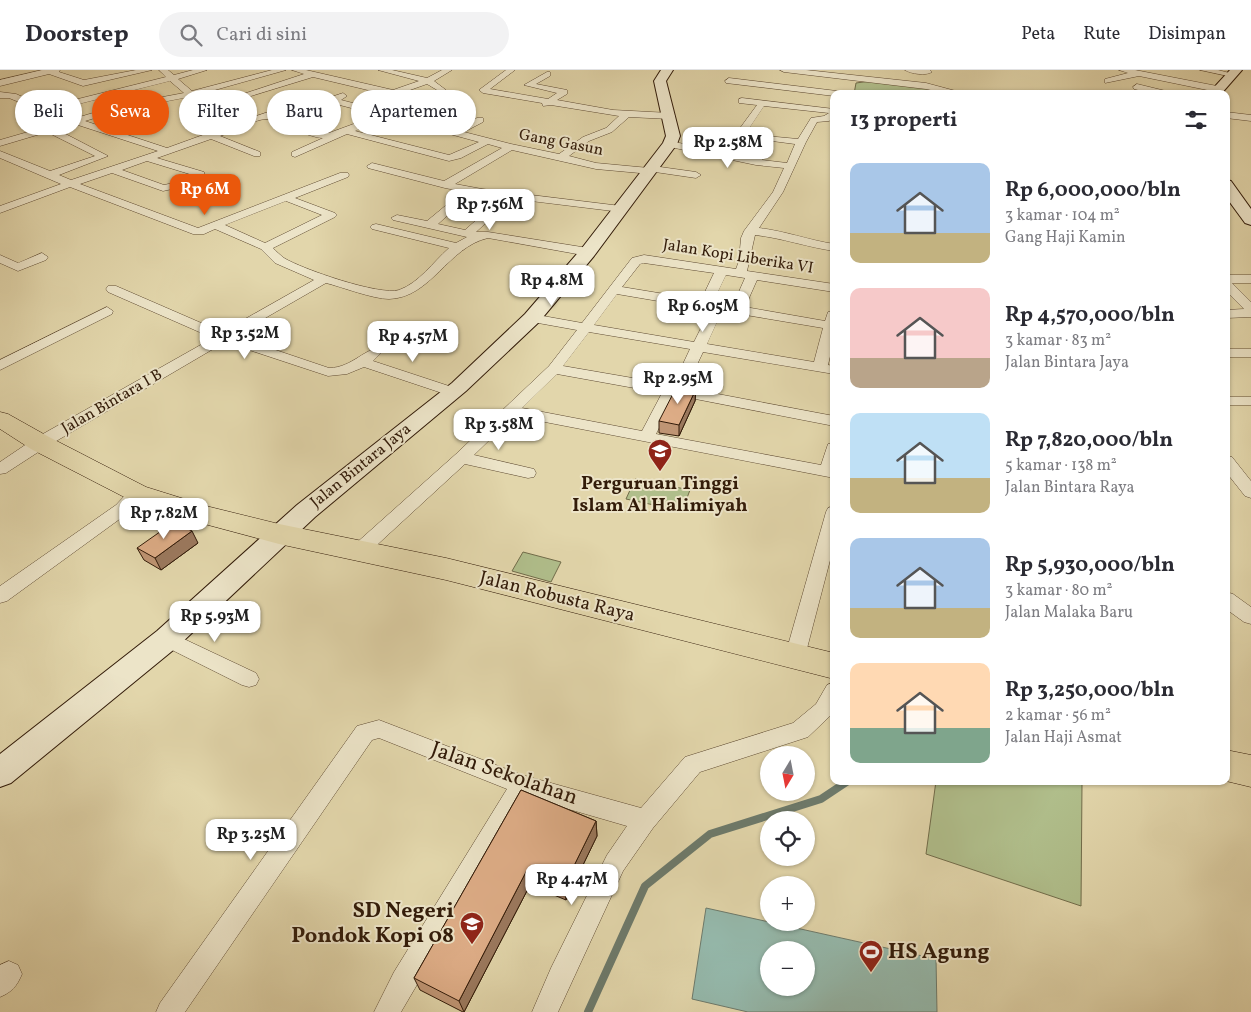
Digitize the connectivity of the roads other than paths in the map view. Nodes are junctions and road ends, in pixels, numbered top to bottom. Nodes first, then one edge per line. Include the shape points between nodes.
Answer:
1 (51, 70) edge
2 (148, 70) edge
3 (163, 70) edge
4 (282, 70) edge
5 (296, 70) edge
6 (448, 70) edge
7 (511, 70) edge
8 (667, 70) edge
9 (784, 70) edge
10 (909, 70) edge
11 (1123, 70) edge
12 (1204, 70) edge
13 (805, 71) edge
14 (929, 71) edge
15 (209, 72) edge
16 (376, 72) edge
17 (1143, 72) edge
18 (133, 73) junction
19 (1234, 73) edge
20 (313, 74) junction
21 (547, 74) dead end
22 (171, 77) junction
23 (146, 81) junction
24 (428, 81) junction
25 (729, 81) dead end
26 (1108, 81) dead end
27 (350, 82) junction
28 (0, 83) edge
29 (234, 83) junction
30 (926, 86) junction
31 (369, 87) junction
32 (1137, 87) dead end
33 (162, 90) dead end
34 (187, 90) edge
35 (207, 90) edge
36 (381, 90) edge
37 (402, 90) edge
38 (442, 90) dead end
39 (944, 90) edge
40 (1142, 90) edge
41 (1208, 90) edge
42 (1217, 90) edge
43 (257, 91) edge
44 (2, 92) edge
45 (499, 93) junction
46 (830, 93) edge
47 (15, 97) edge
48 (179, 97) edge
49 (341, 97) edge
50 (82, 99) edge
51 (488, 99) dead end
52 (550, 101) junction
53 (742, 101) dead end
54 (760, 107) dead end
55 (538, 109) dead end
56 (626, 114) junction
57 (1230, 115) edge
58 (670, 116) junction
59 (830, 116) edge
60 (830, 116) edge
61 (1251, 118) edge
62 (82, 119) edge
63 (480, 120) dead end
64 (476, 122) edge
65 (82, 124) edge
66 (351, 129) edge
67 (345, 131) junction
68 (27, 135) edge
69 (60, 135) edge
70 (317, 135) edge
71 (463, 135) edge
72 (212, 136) joint
73 (333, 136) junction
74 (487, 141) junction
75 (801, 142) junction
76 (0, 143) edge
77 (670, 144) junction
78 (510, 147) junction
79 (168, 151) junction
80 (0, 154) edge
81 (257, 154) dead end
82 (295, 154) dead end
83 (728, 156) junction
84 (561, 157) junction
85 (148, 158) junction
86 (756, 162) junction
87 (372, 166) dead end
88 (790, 166) junction
89 (113, 170) junction
90 (652, 170) junction
91 (200, 174) dead end
92 (50, 175) junction
93 (344, 175) dead end
94 (696, 175) dead end
95 (71, 184) junction
96 (445, 185) junction
97 (1230, 193) edge
98 (220, 195) dead end
99 (287, 198) junction
100 (454, 204) dead end
101 (495, 209) dead end
102 (621, 209) junction
103 (0, 210) edge
104 (398, 218) dead end
105 (1251, 220) edge
106 (216, 225) junction
107 (428, 225) junction
108 (376, 226) dead end
109 (750, 231) junction
110 (474, 234) junction
111 (265, 246) junction
112 (830, 247) edge
113 (458, 248) junction
114 (588, 252) junction
115 (42, 257) dead end
116 (0, 259) edge
117 (722, 272) junction
118 (526, 274) dead end
119 (746, 276) junction
120 (1251, 278) edge
121 (324, 279) junction
122 (1230, 279) edge
123 (563, 282) junction
124 (830, 287) edge
125 (1230, 288) edge
126 (112, 289) dead end
127 (615, 290) junction
128 (712, 306) junction
129 (1251, 308) edge
130 (737, 310) junction
131 (108, 311) dead end
132 (1230, 314) edge
133 (1251, 314) edge
134 (532, 318) junction
135 (830, 322) edge
136 (585, 328) junction
137 (224, 337) junction
138 (830, 346) edge
139 (698, 347) junction
140 (375, 352) dead end
141 (1230, 353) edge
142 (1251, 353) edge
143 (363, 362) junction
144 (0, 366) edge
145 (554, 369) junction
146 (827, 369) edge
147 (674, 390) junction
148 (454, 392) junction
149 (1230, 401) edge
150 (1251, 401) edge
151 (512, 411) junction
152 (1, 420) edge
153 (830, 420) edge
154 (647, 437) junction
155 (40, 443) junction
156 (462, 458) junction
157 (1230, 466) edge
158 (0, 469) edge
159 (528, 473) dead end
160 (830, 473) edge
161 (1251, 492) edge
162 (137, 493) junction
163 (830, 527) edge
164 (279, 534) junction
165 (359, 550) junction
166 (0, 596) edge
167 (1230, 602) edge
168 (1251, 617) edge
169 (167, 639) junction
170 (795, 656) junction
171 (830, 665) edge
172 (249, 679) dead end
173 (830, 698) edge
174 (1230, 766) edge
175 (1251, 771) edge
176 (0, 773) edge
177 (522, 785) junction
178 (644, 820) junction
179 (169, 1012) edge
180 (387, 1012) edge
181 (545, 1012) edge

1 - 18 street via 83,83
1 - 28 street
2 - 18 street
3 - 22 street
4 - 29 street
5 - 20 street
6 - 24 street
7 - 45 street via 483,90
8 - 58 street via 660,81
9 - 13 street
10 - 14 street
11 - 17 street
12 - 19 street
13 - 30 street via 853,82
14 - 30 street
15 - 22 street
15 - 29 street
16 - 24 street
16 - 27 street
17 - 26 street
17 - 41 street
18 - 23 street
19 - 42 street
20 - 27 street
20 - 43 street
21 - 52 street via 528,84 564,92
22 - 23 street
22 - 34 street
23 - 33 street
23 - 50 street
24 - 37 street
24 - 38 street
25 - 46 street
27 - 31 street
29 - 35 street
30 - 39 street
31 - 36 street
31 - 49 street
32 - 40 street
44 - 47 street
45 - 51 street
45 - 52 street
48 - 62 street
52 - 55 street
52 - 56 street
53 - 59 street
54 - 83 street
56 - 58 street
56 - 84 street via 609,130 586,139
57 - 61 street
58 - 77 street via 674,136
60 - 75 street via 814,120
63 - 64 street
65 - 79 street
66 - 67 street
67 - 73 street
67 - 74 street via 449,158
68 - 76 street
69 - 92 street via 103,156
70 - 73 street
71 - 74 street
72 - 79 street
72 - 81 street
73 - 82 street
74 - 78 street
75 - 86 street via 769,138
75 - 88 street
77 - 83 street
77 - 90 street, Jalan Bintara Jaya
78 - 84 street, Gang Gasun
78 - 96 street, Gang Gasun
79 - 85 street
80 - 92 street
83 - 86 street
84 - 90 street, Gang Gasun via 596,166
85 - 89 street
85 - 91 street
86 - 88 street
87 - 96 street
88 - 109 street via 778,192
89 - 95 street
89 - 98 street via 163,188 187,183
90 - 94 street, Gang Gasun
90 - 102 street, Jalan Bintara Jaya
92 - 95 street
93 - 99 street
95 - 103 street
95 - 106 street via 197,232
96 - 102 street
97 - 105 street
99 - 106 street
99 - 111 street via 331,215
100 - 107 street
101 - 110 street
102 - 114 street, Jalan Bintara Jaya
104 - 107 street
106 - 111 street
107 - 110 street
108 - 113 street
109 - 112 street via 782,234 801,242
109 - 119 street
110 - 113 street
110 - 114 street
111 - 121 street via 288,265
113 - 121 street via 402,294 387,295
114 - 123 street, Jalan Bintara Jaya
115 - 116 street via 16,267
117 - 119 street, Jalan Kopi Liberika VI
117 - 127 street, Jalan Kopi Liberika VI via 638,260
117 - 128 street
118 - 123 street
119 - 124 street, Jalan Kopi Liberika VI
119 - 130 street
120 - 122 street
121 - 137 street, Jalan Bintara I B
123 - 134 street, Jalan Bintara Jaya
125 - 129 street
126 - 137 street
127 - 128 street
127 - 136 street
128 - 130 street
128 - 139 street
130 - 135 street
131 - 144 street
132 - 133 street
134 - 136 street
134 - 148 street, Jalan Bintara Jaya
136 - 139 street
136 - 145 street
137 - 143 street via 328,372 347,371
137 - 155 street, Jalan Bintara I B
138 - 146 street
139 - 146 street
139 - 147 street
140 - 143 street
141 - 142 street
143 - 148 street
145 - 147 street
145 - 151 street
147 - 153 street
147 - 154 street
148 - 164 street, Jalan Bintara Jaya
149 - 150 street
151 - 154 street
151 - 156 street
152 - 155 main road, Jalan Robusta Raya
154 - 160 street
155 - 158 street, Jalan Bintara I B
155 - 162 main road, Jalan Robusta Raya
156 - 159 street
156 - 165 street
157 - 161 street
162 - 164 main road, Jalan Robusta Raya
162 - 166 street via 122,508
163 - 170 street
164 - 165 main road, Jalan Robusta Raya
164 - 169 street, Jalan Bintara Jaya
165 - 170 main road, Jalan Robusta Raya via 446,568
167 - 168 street
169 - 172 street
169 - 176 street, Jalan Bintara Jaya
170 - 171 main road, Jalan Robusta Raya
173 - 178 street via 823,710 800,730 693,764
174 - 175 main road
177 - 178 street, Jalan Sekolahan
177 - 179 street, Jalan Sekolahan via 379,728 365,733
177 - 180 street
178 - 181 street via 615,863

